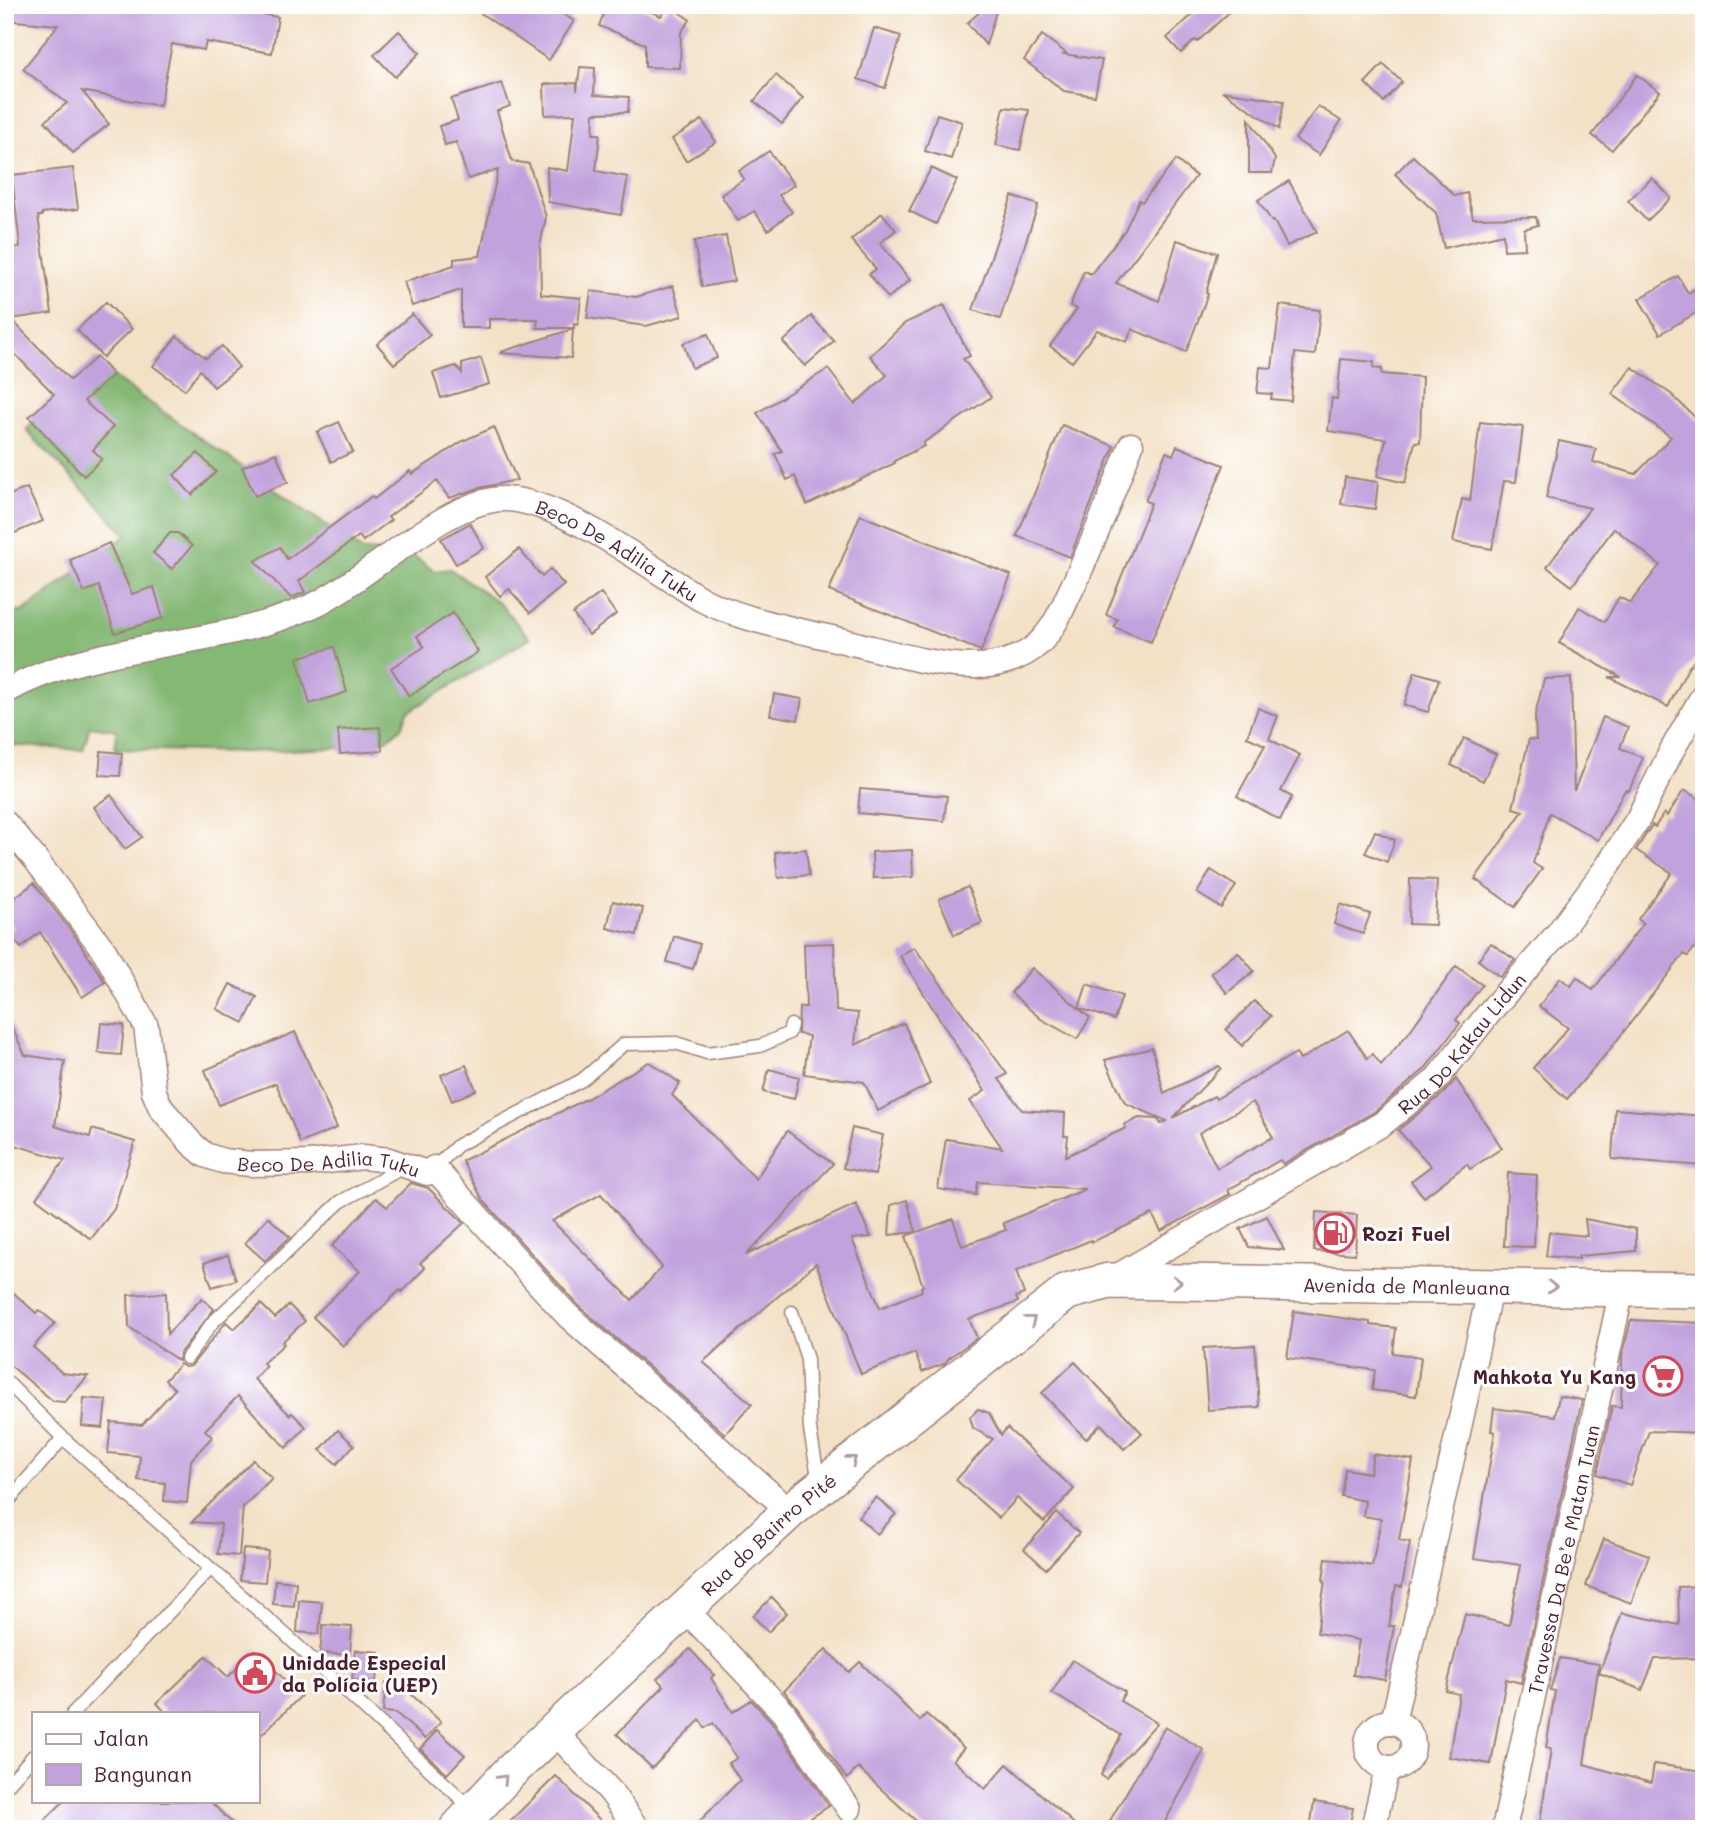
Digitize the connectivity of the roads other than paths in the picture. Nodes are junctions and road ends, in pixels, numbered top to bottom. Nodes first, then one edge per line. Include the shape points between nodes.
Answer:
1 (1131, 446) dead end
2 (5, 692) edge
3 (1704, 694) edge
4 (5, 824) edge
5 (791, 1025) dead end
6 (407, 1166) junction
7 (433, 1168) junction
8 (1109, 1281) junction
9 (1492, 1285) junction
10 (1622, 1289) junction
11 (1704, 1290) edge
12 (792, 1312) dead end
13 (187, 1358) dead end
14 (5, 1380) edge
15 (63, 1438) junction
16 (820, 1486) junction
17 (5, 1505) edge
18 (790, 1511) junction
19 (209, 1569) junction
20 (685, 1609) junction
21 (74, 1712) edge
22 (1393, 1721) junction
23 (554, 1731) junction
24 (32, 1757) edge
25 (1387, 1768) junction
26 (5, 1788) edge
27 (849, 1809) dead end
28 (465, 1819) edge
29 (637, 1829) edge
30 (1373, 1829) edge
31 (1504, 1829) edge

1 - 2 street, Beco De Adilia Tuku via 1055,624 1037,646 1010,660 976,666 920,660 748,616 703,600 578,522 522,500 502,499 441,521 317,603 288,616 87,662 35,677
3 - 8 street, Rua Do Kakau Lidun via 1608,867 1435,1081 1382,1124
4 - 6 street, Beco De Adilia Tuku via 106,952 146,1026 154,1092 161,1108 205,1155 251,1164 363,1157
5 - 7 lane via 789,1033 760,1046 707,1053 676,1043 624,1044 582,1080 458,1144
6 - 7 street, Beco De Adilia Tuku via 427,1173
6 - 13 lane via 340,1202 212,1323
7 - 18 street, Beco De Adilia Tuku via 568,1316
8 -> 9 main road, Avenida de Manleuana
16 -> 8 main road, Rua do Bairro Pité via 1067,1292
9 -> 10 main road, Avenida de Manleuana
9 - 22 street
10 - 11 main road, Avenida de Manleuana
10 - 31 street, Travessa Da Be’e Matan Tuan
12 - 16 lane via 807,1359 810,1430
14 - 15 lane
15 - 17 lane
15 - 19 lane
16 - 18 main road, Rua do Bairro Pité
18 - 20 main road, Rua do Bairro Pité
19 - 21 lane
19 - 28 lane via 286,1635
20 - 23 main road, Rua do Bairro Pité
20 - 27 street via 783,1713
22 - 25 street via 1379,1724 1369,1735 1367,1749 1374,1762
22 - 25 street via 1412,1736 1413,1748 1409,1759
28 -> 23 main road, Rua do Bairro Pité
23 - 29 street via 611,1792
24 - 26 lane
25 - 30 street

